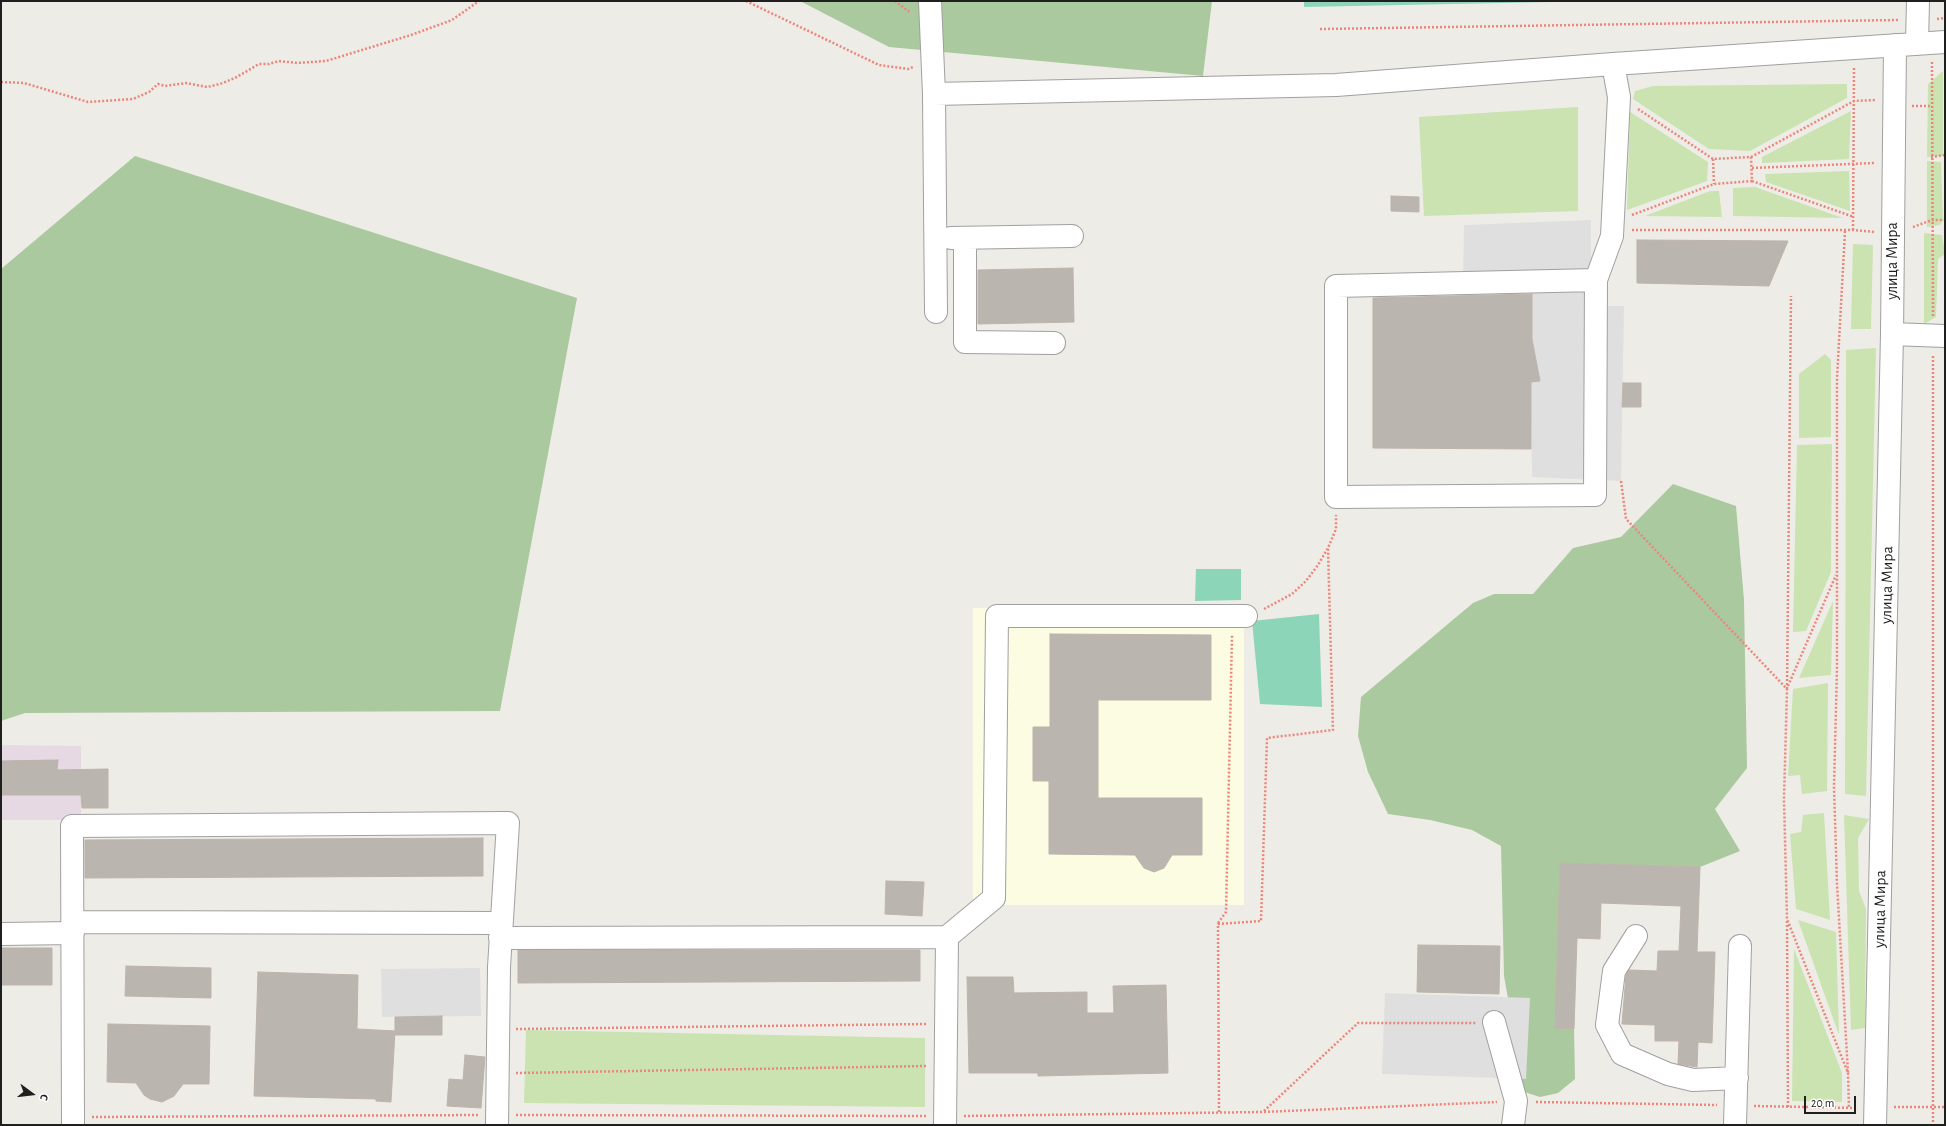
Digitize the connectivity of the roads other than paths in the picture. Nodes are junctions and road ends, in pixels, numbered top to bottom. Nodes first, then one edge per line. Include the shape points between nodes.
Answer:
1 (930, 1) edge
2 (1918, 10) edge
3 (1931, 43) edge
4 (1895, 45) junction
5 (1613, 64) junction
6 (934, 94) junction
7 (1072, 236) dead end
8 (965, 238) junction
9 (935, 239) junction
10 (1596, 280) junction
11 (936, 312) dead end
12 (1892, 334) junction
13 (1939, 336) edge
14 (1054, 343) dead end
15 (1240, 616) road end
16 (73, 928) junction
17 (500, 931) junction
18 (1, 934) edge
19 (1636, 936) dead end
20 (947, 937) junction
21 (1740, 946) dead end
22 (1494, 1022) road end
23 (1737, 1078) junction
24 (1736, 1115) edge
25 (1876, 1116) edge
26 (498, 1120) edge
27 (945, 1120) edge
28 (73, 1121) edge
29 (1513, 1125) edge

1 - 6 street
2 - 3 street
3 - 4 street
4 - 5 street
4 - 12 street, улица Мира
5 - 6 street via 1336,85
5 - 10 street via 1619,97 1612,236
6 - 9 street
7 - 8 street
8 - 9 street
8 - 14 street via 965,342
9 - 11 street
10 - 10 street via 1595,495 1336,497 1336,286
12 - 13 street
12 - 25 street, улица Мира
15 - 20 street via 997,616 994,898
16 - 17 street
16 - 17 street via 72,826 508,823
16 - 18 street
16 - 28 street
17 - 20 street
17 - 26 street
19 - 23 street via 1614,971 1607,1025 1622,1054 1668,1074 1693,1080
20 - 27 street
21 - 23 street
22 - 29 street via 1516,1101
23 - 24 street

